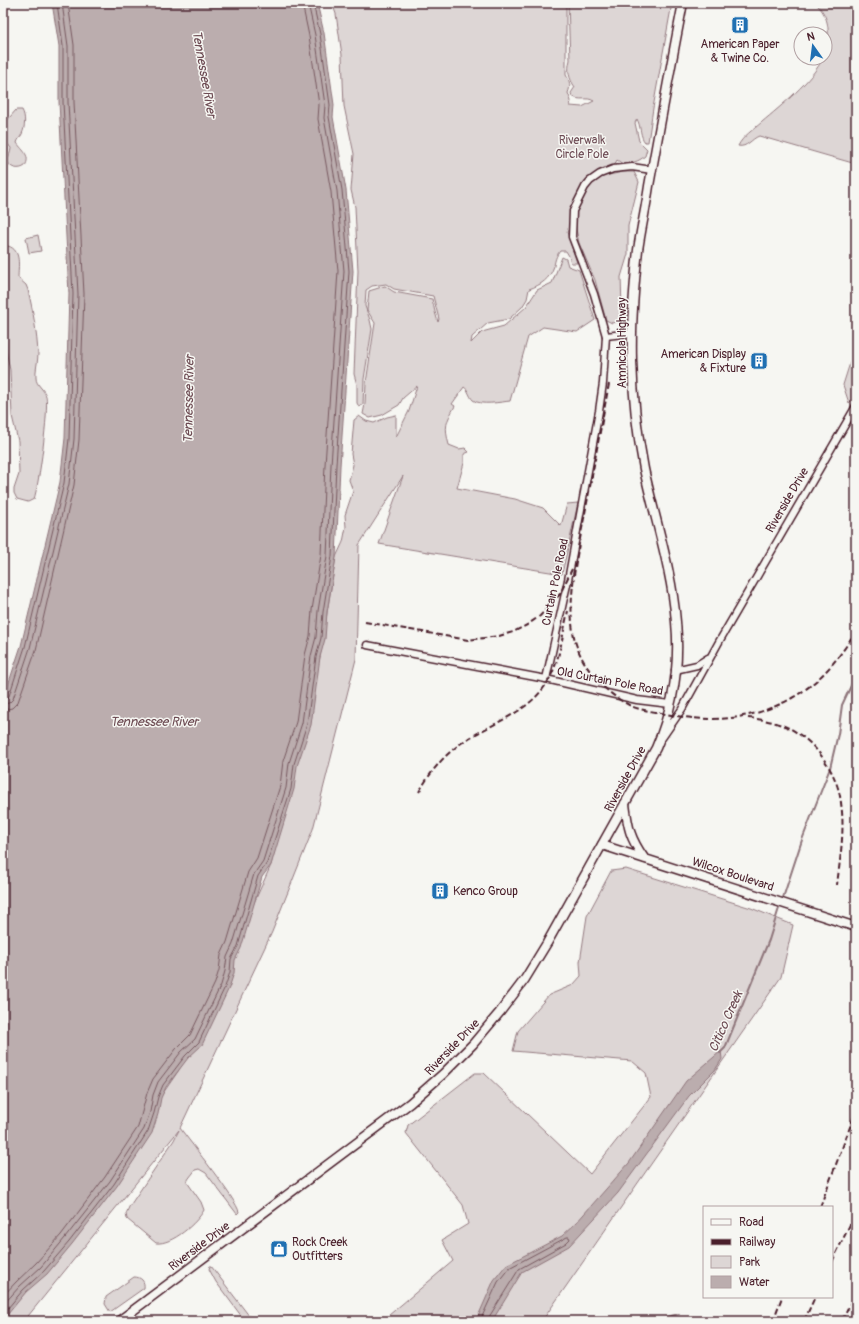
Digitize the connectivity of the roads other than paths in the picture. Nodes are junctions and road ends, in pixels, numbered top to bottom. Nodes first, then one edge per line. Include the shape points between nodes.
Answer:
1 (683, 3) edge
2 (652, 170) junction
3 (632, 333) junction
4 (606, 336) junction
5 (856, 406) edge
6 (367, 644) dead end
7 (711, 656) junction
8 (675, 670) junction
9 (546, 679) junction
10 (674, 683) joint
11 (670, 704) junction
12 (656, 748) junction
13 (625, 804) junction
14 (602, 845) junction
15 (644, 858) junction
16 (856, 927) edge
17 (119, 1321) edge

1 - 2 main road, Amnicola Highway
2 - 3 main road, Amnicola Highway via 638,248
2 - 4 street, Curtain Pole Road via 632,167 613,169 600,174 585,187 573,211 572,237 594,294
3 - 4 street
3 - 8 main road, Amnicola Highway via 638,432 675,609
4 - 9 street, Curtain Pole Road via 599,411 568,580
5 - 7 street, Riverside Drive
6 - 9 street
7 - 8 street via 697,665
7 - 12 street, Riverside Drive via 682,709
8 - 10 main road, Amnicola Highway
9 - 11 street, Old Curtain Pole Road via 637,700
10 - 11 main road, Riverside Drive
11 - 12 main road, Riverside Drive
12 - 13 main road, Riverside Drive
13 - 14 main road, Riverside Drive
13 - 15 main road via 629,832
14 - 15 main road, Wilcox Boulevard
14 - 17 main road, Riverside Drive via 525,979 496,1018 458,1059 427,1089 393,1116
15 - 16 main road, Wilcox Boulevard

